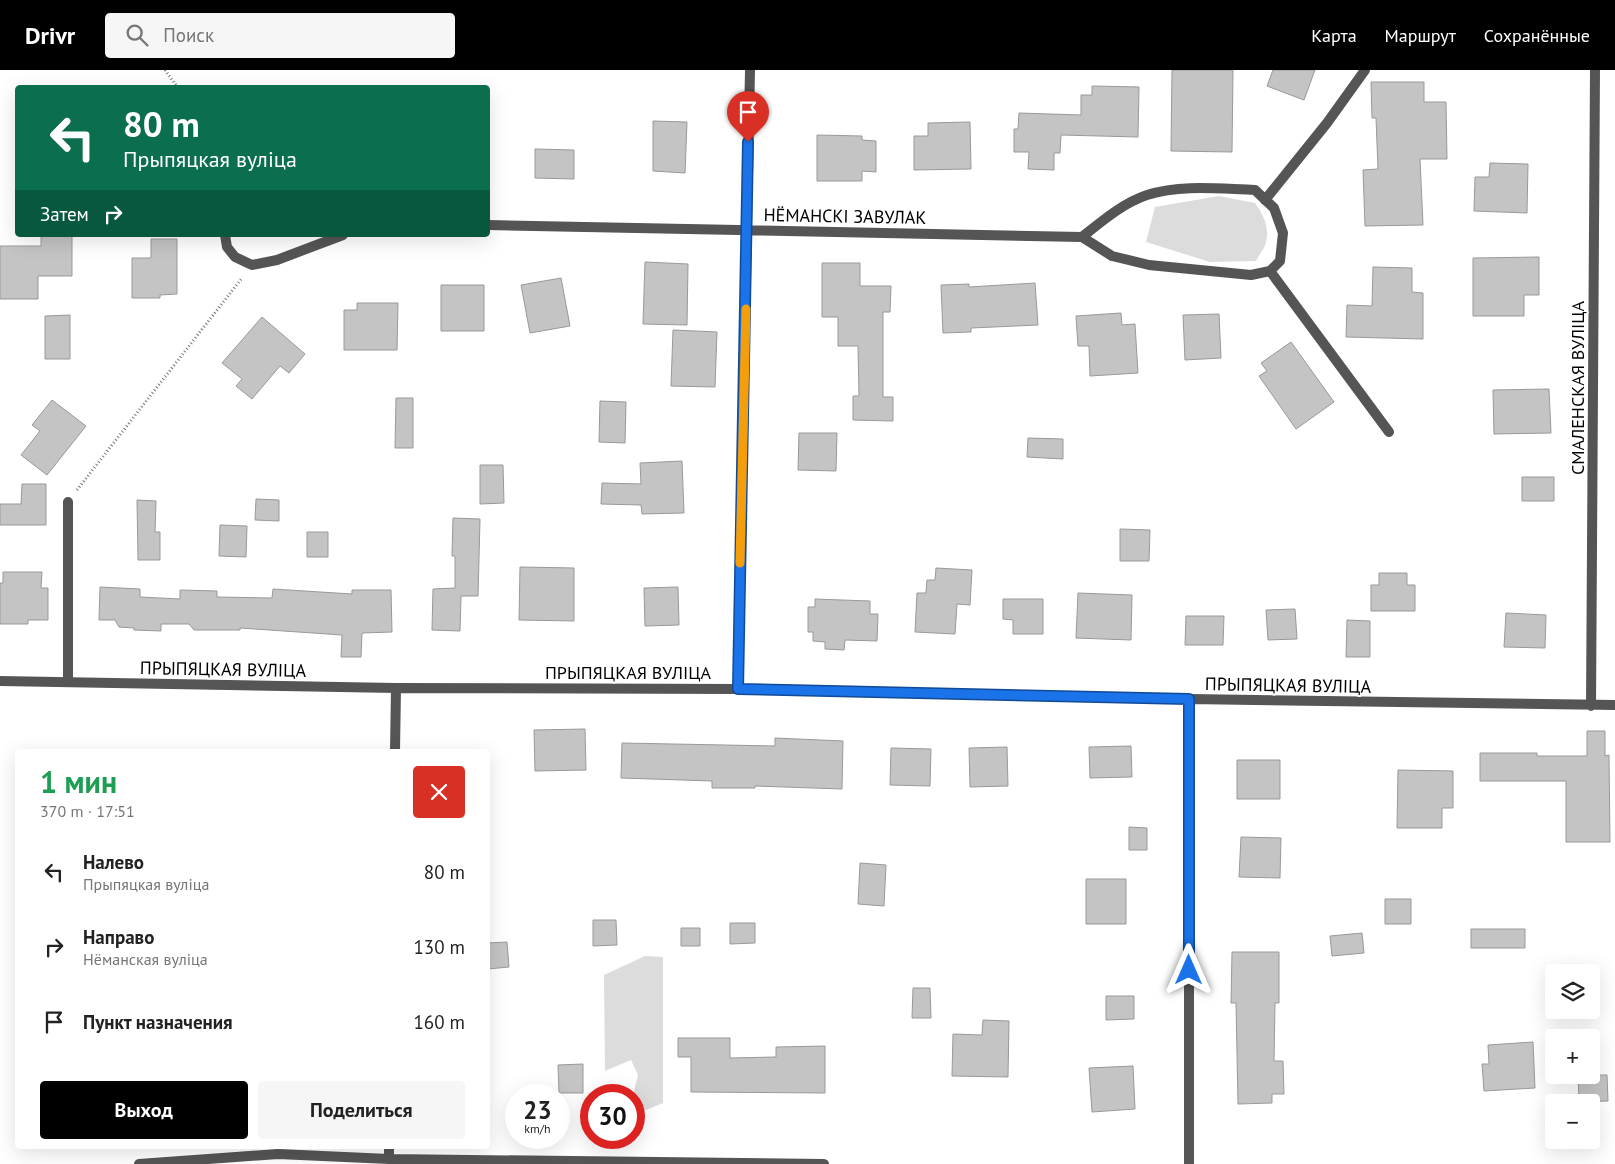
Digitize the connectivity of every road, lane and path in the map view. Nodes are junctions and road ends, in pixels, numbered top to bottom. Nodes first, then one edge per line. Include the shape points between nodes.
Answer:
1 (165, 70) edge
2 (750, 70) edge
3 (1365, 70) edge
4 (1595, 70) edge
5 (176, 85) edge
6 (1265, 200) junction
7 (490, 225) edge
8 (747, 231) junction
9 (225, 237) edge
10 (338, 237) edge
11 (1082, 237) junction
12 (252, 265) junction
13 (1270, 271) junction
14 (1389, 432) dead end
15 (68, 502) joint
16 (0, 681) edge
17 (68, 682) junction
18 (396, 688) junction
19 (738, 689) junction
20 (1189, 699) junction
21 (1615, 705) edge
22 (1591, 706) junction
23 (395, 749) edge
24 (389, 1161) edge
25 (139, 1164) edge
26 (793, 1164) edge
27 (824, 1164) edge
28 (1189, 1164) edge

1 - 5 path
2 - 8 street
3 - 6 street
4 - 22 street, СМАЛЕНСКАЯ ВУЛІЦА
6 - 11 street via 1255,190 1177,188 1146,195 1115,211
6 - 13 street via 1274,208 1282,233 1280,261
7 - 8 street, НЁМАНСКІ ЗАВУЛАК
8 - 11 street, НЁМАНСКІ ЗАВУЛАК
8 - 19 street
9 - 12 street via 226,247 235,257
10 - 12 street via 277,260
11 - 13 street via 1112,256 1149,265 1251,275
12 - 15 path
13 - 14 street
15 - 17 street
16 - 17 street, ПРЫПЯЦКАЯ ВУЛІЦА
17 - 18 street, ПРЫПЯЦКАЯ ВУЛІЦА
18 - 19 street, ПРЫПЯЦКАЯ ВУЛІЦА
18 - 23 street
19 - 20 street, ПРЫПЯЦКАЯ ВУЛІЦА
20 - 22 street, ПРЫПЯЦКАЯ ВУЛІЦА
20 - 28 street
21 - 22 street, ПРЫПЯЦКАЯ ВУЛІЦА
24 - 25 street via 278,1154
24 - 26 street
26 - 27 street

